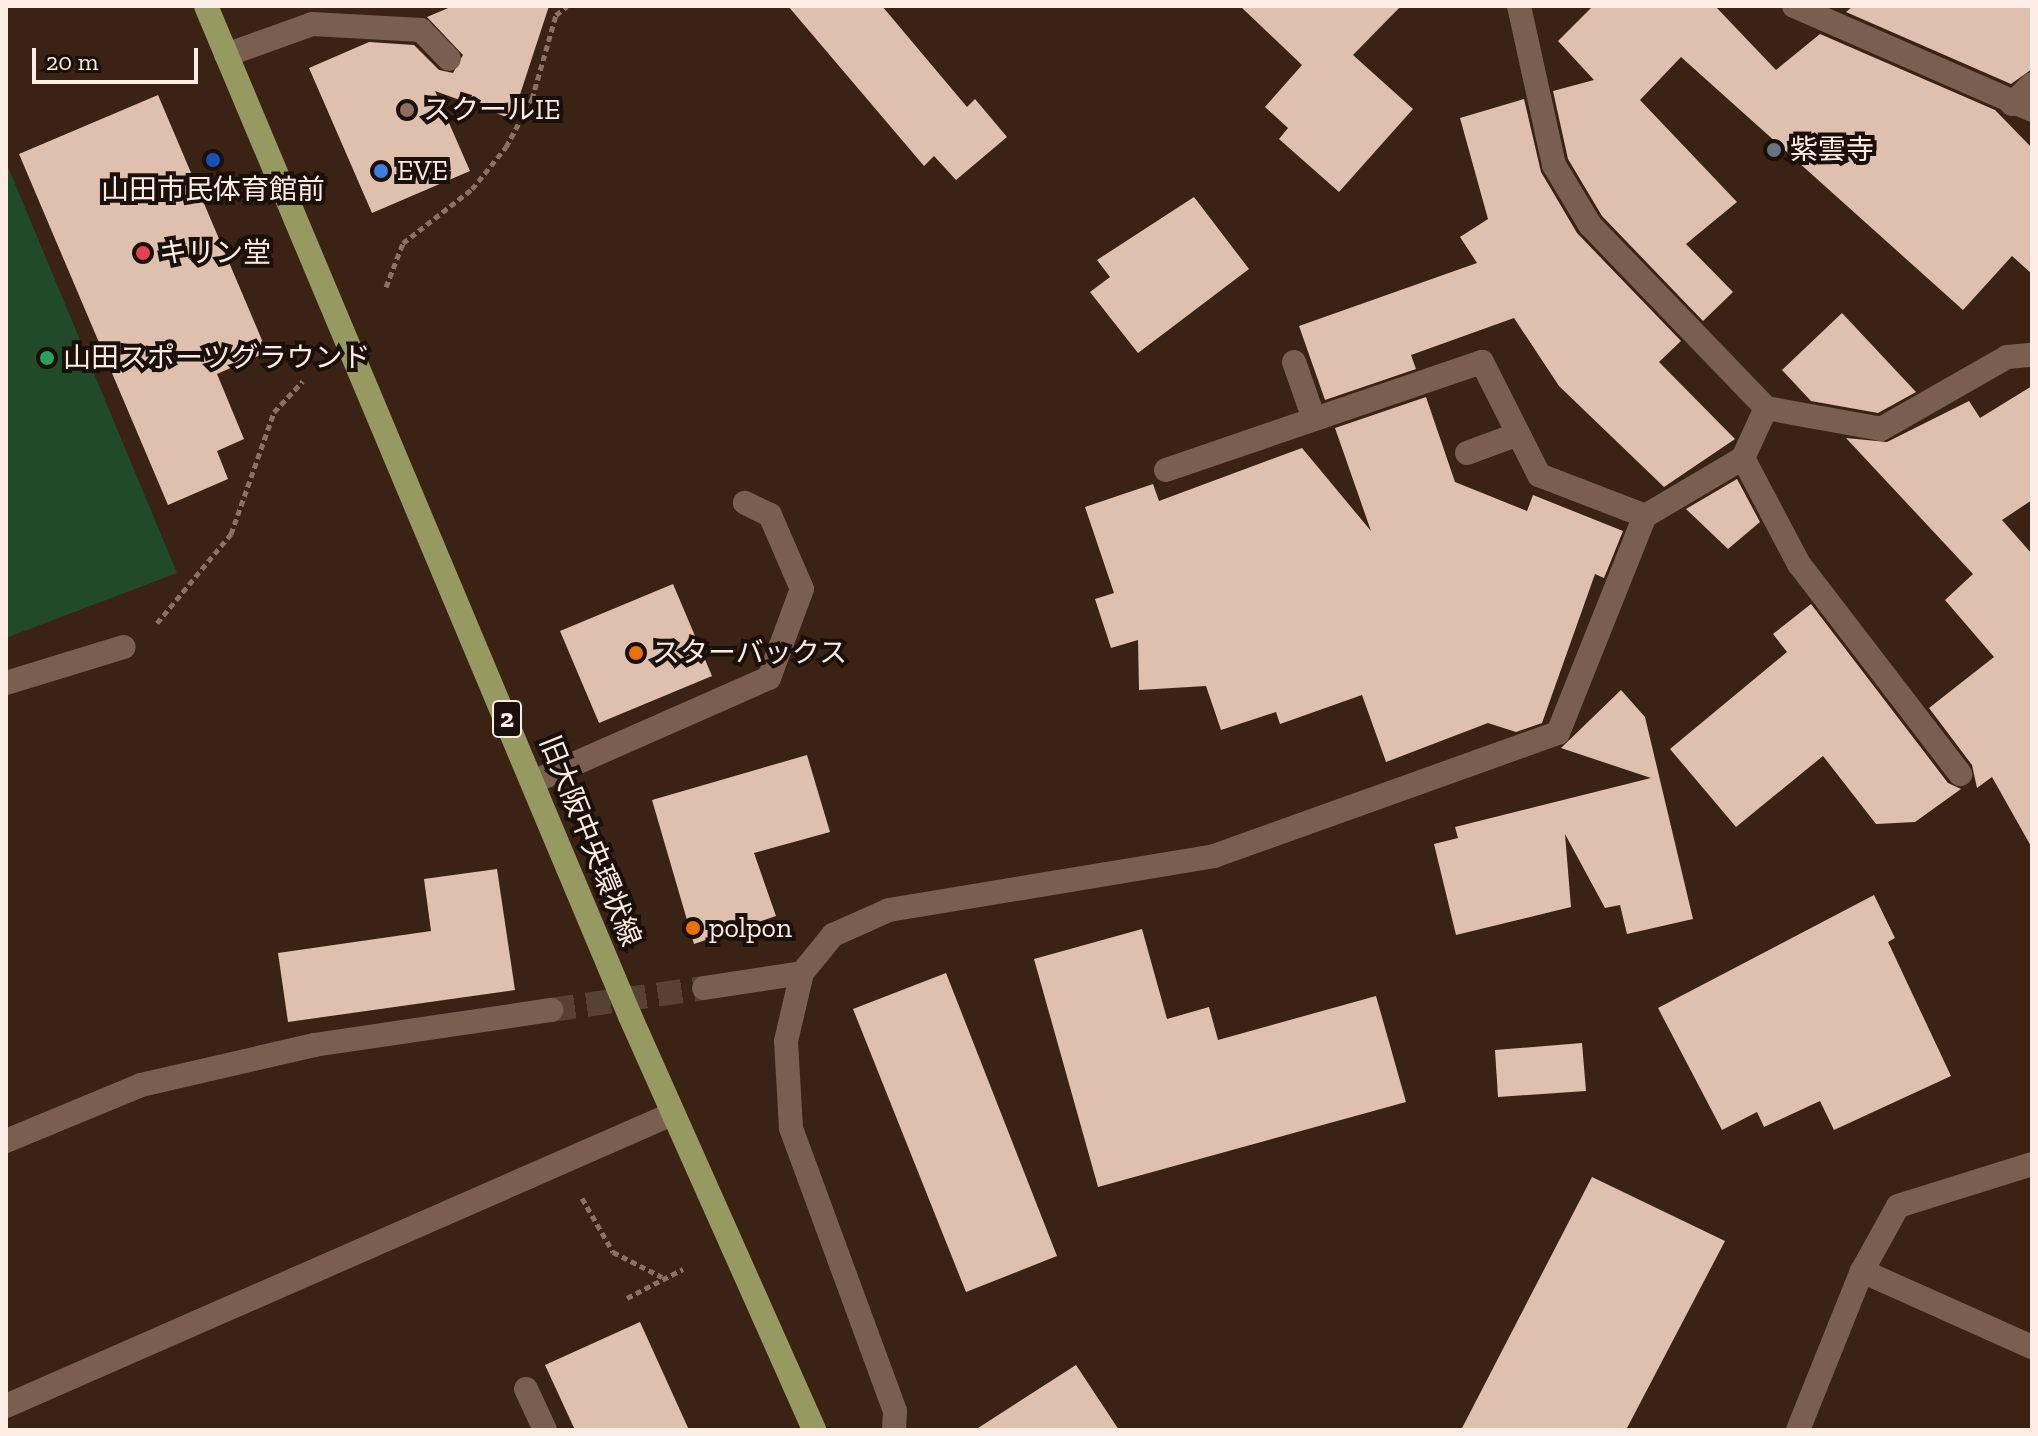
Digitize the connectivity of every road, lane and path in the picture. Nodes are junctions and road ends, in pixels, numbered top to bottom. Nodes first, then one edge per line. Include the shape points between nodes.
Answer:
1 (206, 6) edge
2 (567, 6) edge
3 (1519, 6) edge
4 (1794, 6) edge
5 (226, 55) junction
6 (449, 59) dead end
7 (2032, 84) edge
8 (2022, 107) edge
9 (386, 287) dead end
10 (2031, 353) edge
11 (1294, 362) dead end
12 (303, 381) dead end
13 (1766, 408) junction
14 (1314, 419) junction
15 (1518, 434) junction
16 (1467, 453) dead end
17 (1743, 458) junction
18 (1166, 470) dead end
19 (745, 503) dead end
20 (1645, 516) junction
21 (124, 647) joint
22 (6, 683) edge
23 (1960, 774) dead end
24 (533, 782) junction
25 (802, 973) junction
26 (704, 988) tunnel mouth
27 (551, 1010) tunnel mouth
28 (672, 1114) junction
29 (6, 1141) edge
30 (2032, 1164) edge
31 (582, 1198) dead end
32 (683, 1269) dead end
33 (1862, 1271) junction
34 (662, 1277) junction
35 (627, 1298) dead end
36 (2032, 1347) edge
37 (526, 1389) dead end
38 (6, 1406) edge
39 (545, 1430) edge
40 (814, 1430) edge
41 (894, 1430) edge
42 (1798, 1430) edge

1 - 5 main road, 旧大阪中央環状線 / 2
2 - 9 path via 556,15 532,99 506,147 472,189 403,243
3 - 13 street via 1554,165 1590,225
4 - 8 street
5 - 6 street via 312,24 421,30
5 - 24 main road, 旧大阪中央環状線 / 2
7 - 8 street
10 - 13 street via 2007,357 1881,429
11 - 14 street
12 - 21 path via 274,412 231,534 174,610
13 - 17 street
14 - 15 street via 1482,362
14 - 18 street
15 - 16 street
15 - 20 street via 1539,475
17 - 20 street
17 - 23 street via 1799,564
19 - 24 street via 770,515 802,589 769,678
20 - 25 street via 1558,733 1214,856 889,910 833,935
21 - 22 street
24 - 28 main road, 旧大阪中央環状線 / 2
25 - 26 street
25 - 41 street via 786,1041 791,1128 895,1411
27 - 29 street via 314,1045 141,1085
28 - 38 street
28 - 40 main road, 旧大阪中央環状線 / 2
30 - 33 street via 1898,1206
31 - 34 path via 613,1252
32 - 34 path
33 - 36 street
33 - 42 street
34 - 35 path
37 - 39 street

